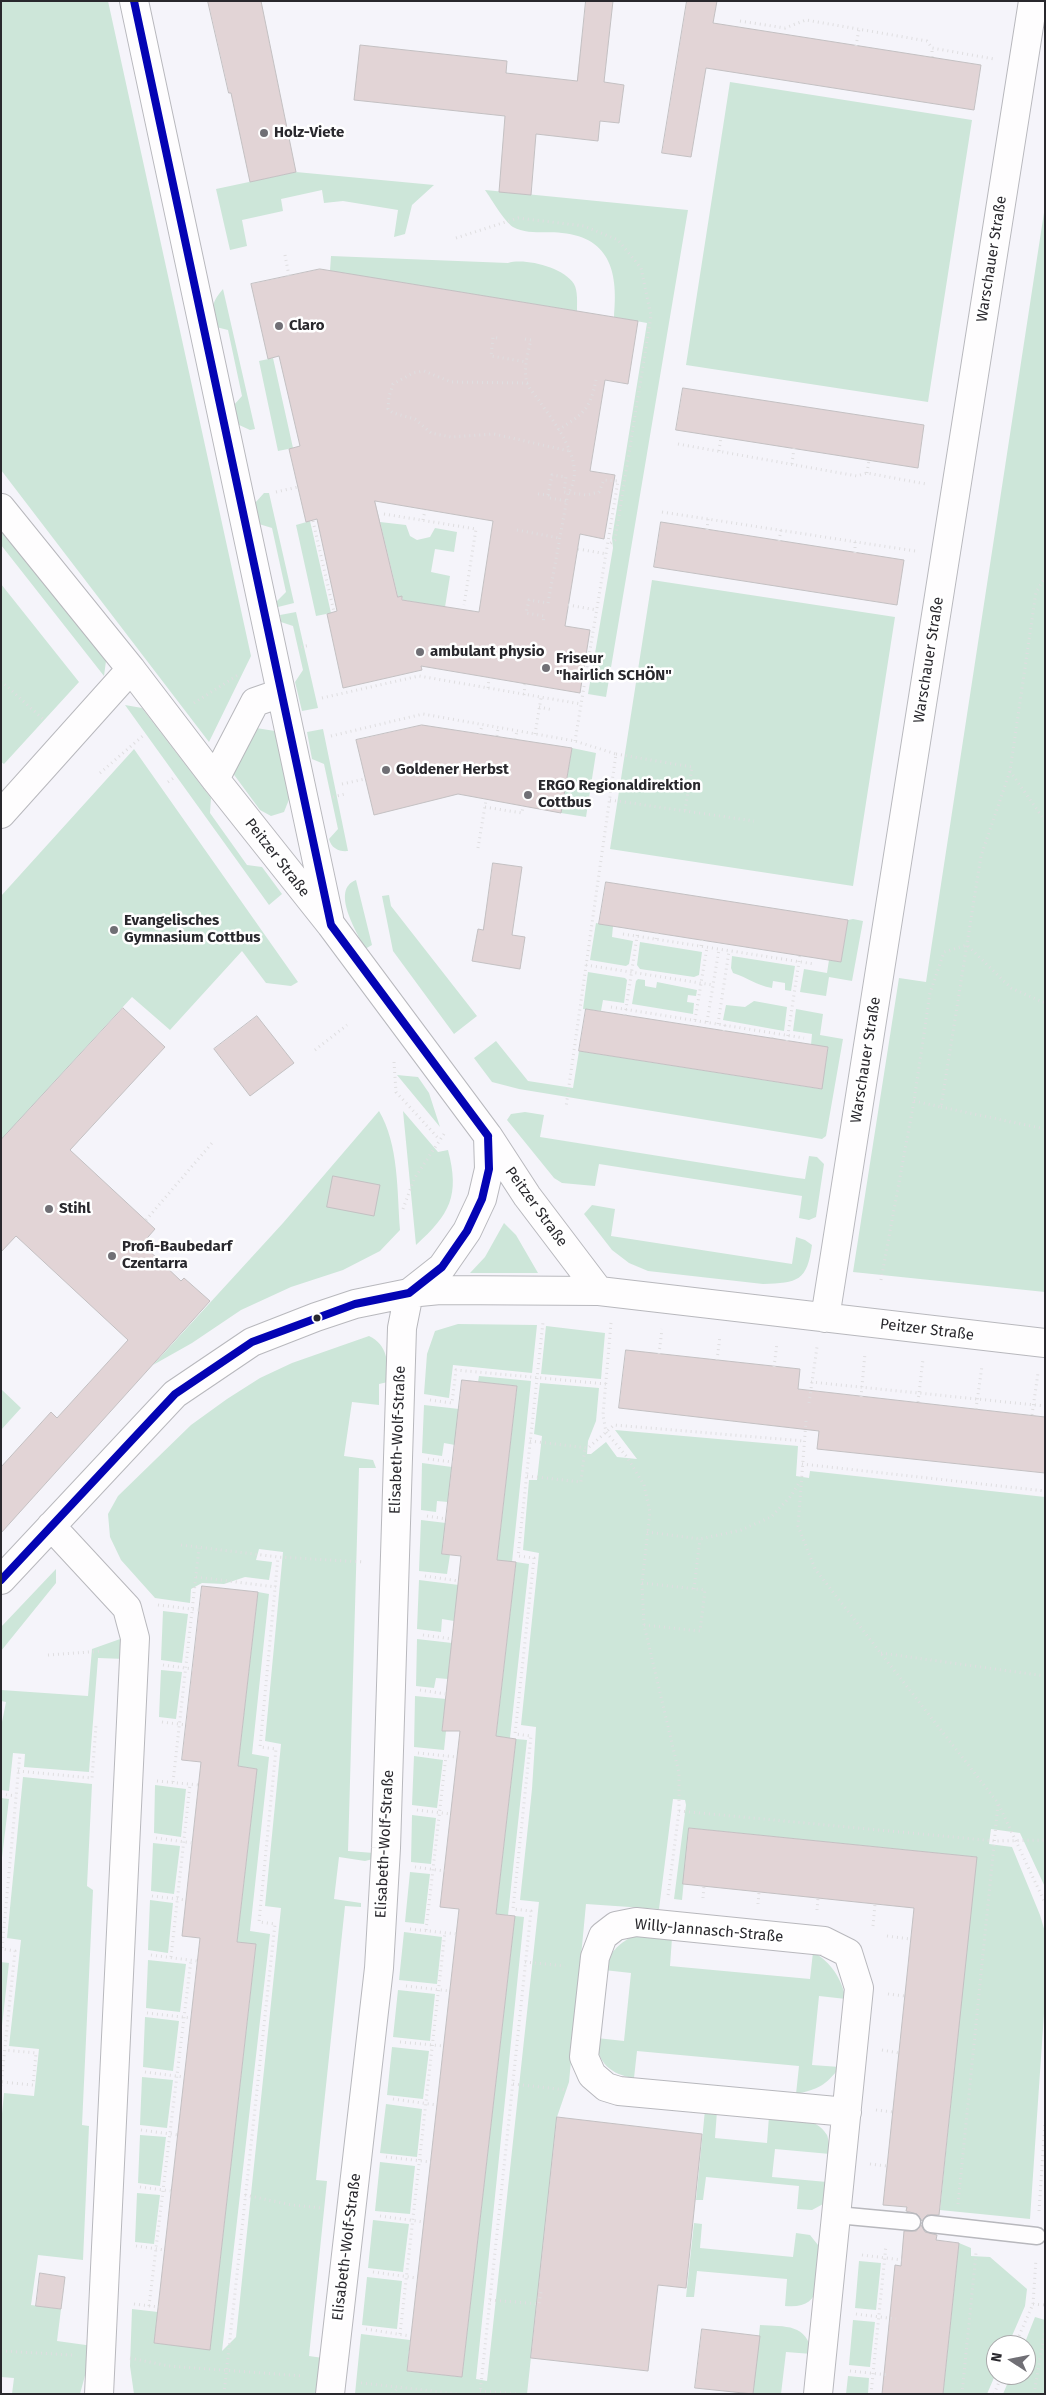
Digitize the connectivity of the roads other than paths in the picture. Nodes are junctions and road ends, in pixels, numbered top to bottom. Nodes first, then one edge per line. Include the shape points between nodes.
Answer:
1 (134, 1) edge
2 (1033, 1) edge
3 (1, 508) edge
4 (131, 669) junction
5 (281, 693) junction
6 (215, 779) junction
7 (1, 814) edge
8 (331, 925) junction
9 (488, 1136) junction
10 (599, 1291) junction
11 (409, 1293) junction
12 (825, 1318) junction
13 (1045, 1343) edge
14 (51, 1526) junction
15 (1, 1580) edge
16 (859, 2111) junction
17 (837, 2215) junction
18 (912, 2222) dead end
19 (931, 2224) dead end
20 (1037, 2236) road end
21 (331, 2386) edge
22 (99, 2394) edge
23 (818, 2394) edge

1 - 5 street
2 - 12 street, Warschauer Straße
3 - 4 street, Peitzer Straße
4 - 6 street, Peitzer Straße
4 - 7 street
5 - 6 street via 255,702
5 - 8 street
6 - 8 street, Peitzer Straße
8 - 9 street, Peitzer Straße
9 - 10 street, Peitzer Straße via 526,1196
9 - 11 street via 489,1169 482,1199 468,1231 442,1267
10 - 11 street via 440,1290
10 - 12 street, Peitzer Straße
11 - 14 street via 355,1304 316,1317 244,1348 175,1394
11 - 21 street, Elisabeth-Wolf-Straße via 402,1328 386,1848 379,1968
12 - 13 street, Peitzer Straße
14 - 15 street
14 - 22 street via 127,1608 135,1638
16 - 16 street, Willy-Jannasch-Straße via 859,1988 848,1953 824,1941 636,1922 616,1926 603,1936 594,1957 584,2057 592,2075 606,2087 619,2091
16 - 17 street, Willy-Jannasch-Straße
17 - 18 lane
17 - 23 street, Willy-Jannasch-Straße
19 - 20 lane

